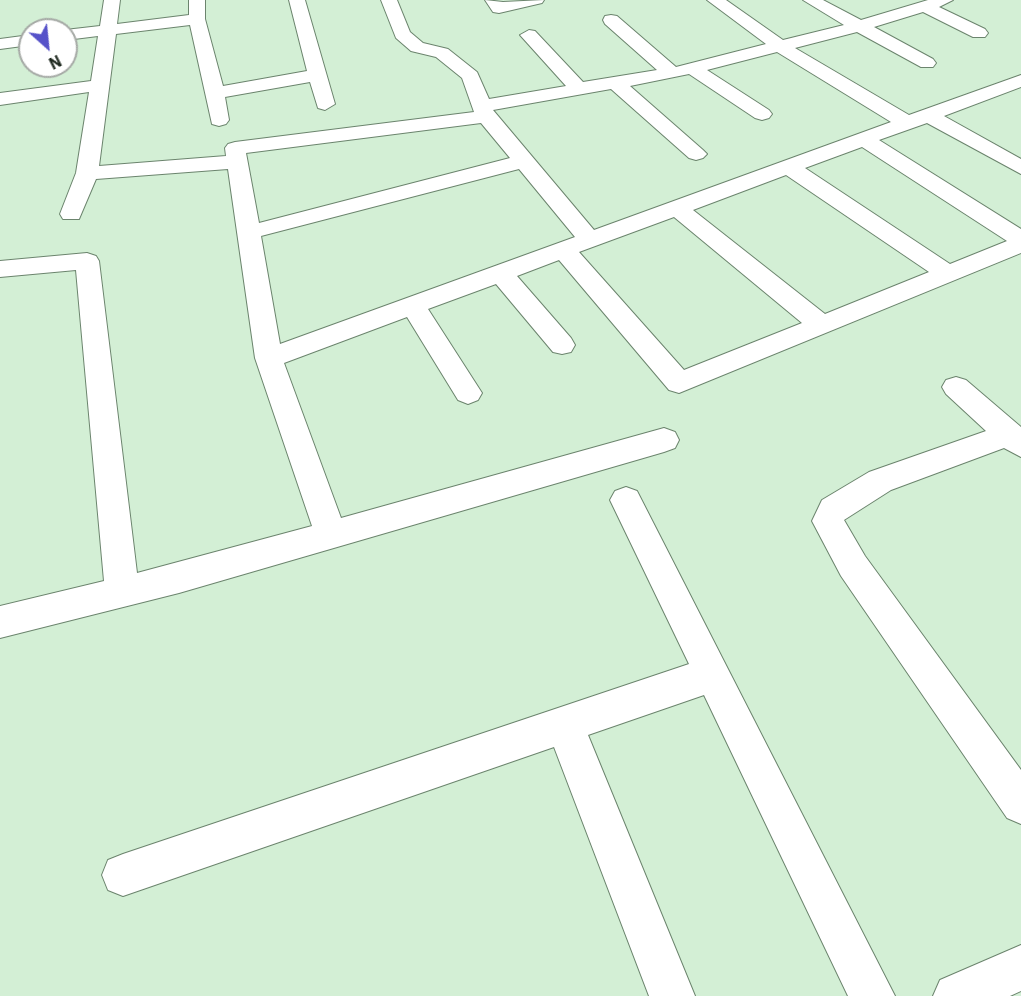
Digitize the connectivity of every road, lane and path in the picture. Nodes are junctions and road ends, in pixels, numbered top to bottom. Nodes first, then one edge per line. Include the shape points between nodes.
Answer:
1 (112, 0) edge
2 (197, 0) edge
3 (297, 0) edge
4 (388, 0) edge
5 (494, 0) edge
6 (536, 0) edge
7 (715, 0) edge
8 (811, 0) edge
9 (945, 0) edge
10 (924, 6) junction
11 (197, 19) junction
12 (611, 20) dead end
13 (860, 26) junction
14 (108, 29) junction
15 (78, 33) edge
16 (979, 33) dead end
17 (529, 35) dead end
18 (18, 42) edge
19 (0, 44) edge
20 (780, 46) junction
21 (927, 63) dead end
22 (692, 68) junction
23 (672, 73) junction
24 (317, 75) junction
25 (1021, 81) edge
26 (617, 84) junction
27 (100, 86) junction
28 (580, 90) junction
29 (990, 92) junction
30 (215, 93) junction
31 (0, 99) edge
32 (1011, 103) dead end
33 (325, 104) dead end
34 (483, 111) junction
35 (762, 114) dead end
36 (917, 119) junction
37 (219, 120) dead end
38 (863, 139) junction
39 (696, 154) dead end
40 (525, 161) junction
41 (238, 162) junction
42 (788, 167) junction
43 (1021, 168) edge
44 (87, 173) junction
45 (676, 208) junction
46 (71, 214) dead end
47 (250, 232) junction
48 (1021, 239) edge
49 (590, 240) junction
50 (1021, 244) edge
51 (564, 249) junction
52 (0, 269) edge
53 (501, 273) junction
54 (949, 274) junction
55 (412, 305) junction
56 (822, 325) junction
57 (562, 345) dead end
58 (269, 358) junction
59 (956, 387) dead end
60 (468, 393) dead end
61 (1015, 439) edge
62 (664, 440) dead end
63 (626, 500) dead end
64 (331, 534) junction
65 (122, 590) junction
66 (0, 622) edge
67 (710, 675) junction
68 (564, 724) junction
69 (1021, 804) edge
70 (123, 875) dead end
71 (1021, 968) edge
72 (672, 996) edge
73 (872, 996) edge
74 (956, 996) edge

1 - 14 street
2 - 11 street
3 - 24 street
4 - 34 street via 402,34 417,47 442,52 470,76
5 - 6 street via 499,8
7 - 20 street
8 - 13 street
9 - 10 street
10 - 13 street
10 - 16 street
11 - 14 street
11 - 30 street
12 - 23 street
13 - 20 street
13 - 21 street
14 - 15 street
14 - 27 street
17 - 28 street
18 - 19 street
20 - 22 street
20 - 36 street
22 - 23 street
22 - 35 street
23 - 26 street
24 - 30 street
24 - 33 street
25 - 29 street
26 - 28 street
26 - 39 street
27 - 31 street
27 - 44 street
28 - 34 street
29 - 32 street
29 - 36 street
30 - 37 street
34 - 40 street
34 - 41 street via 235,148
36 - 38 street
36 - 43 street
38 - 42 street
38 - 48 street
40 - 47 street
40 - 49 street
41 - 44 street
41 - 47 street
42 - 45 street
42 - 54 street
44 - 46 street
45 - 49 street
45 - 56 street
47 - 58 street
49 - 51 street
50 - 54 street
51 - 53 street
51 - 56 street via 679,383
52 - 65 street via 87,261
53 - 55 street
53 - 57 street
54 - 56 street
55 - 58 street
55 - 60 street
58 - 64 street
59 - 61 street
61 - 69 street via 880,481 833,509 828,521 853,566
62 - 64 street
63 - 67 street
64 - 65 street via 179,578
65 - 66 street
67 - 68 street
67 - 73 street
68 - 70 street
68 - 72 street
71 - 74 street

